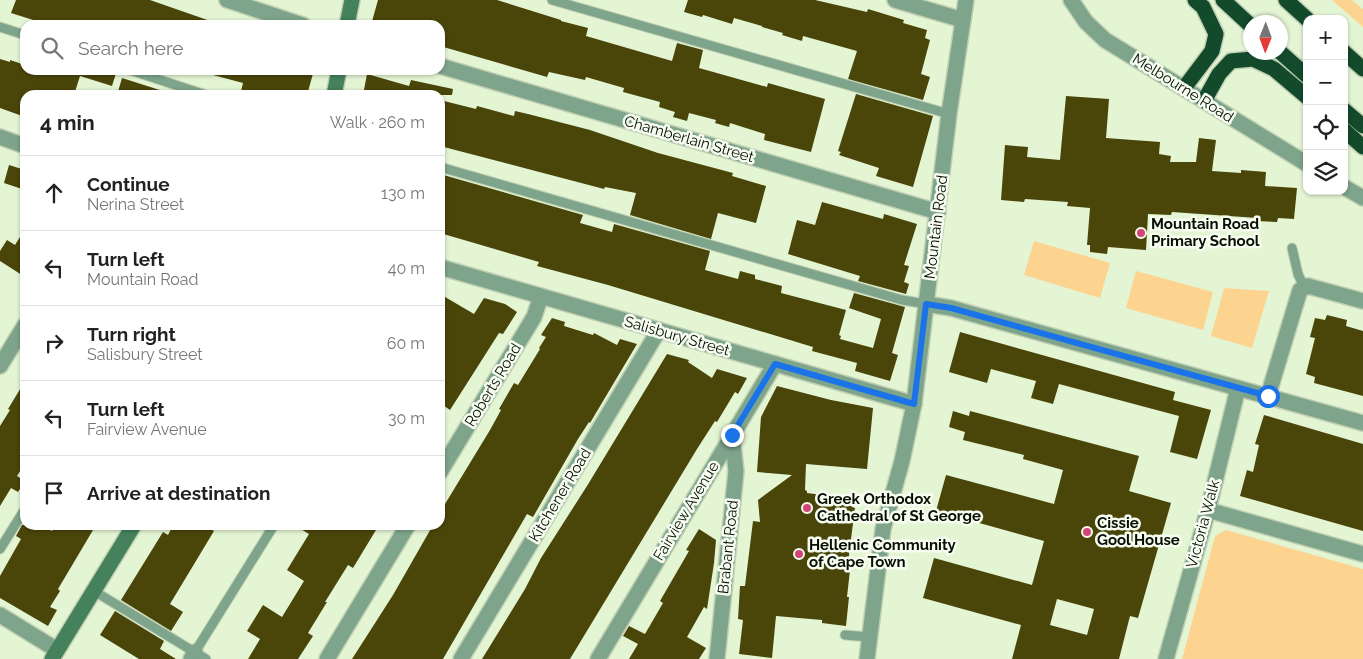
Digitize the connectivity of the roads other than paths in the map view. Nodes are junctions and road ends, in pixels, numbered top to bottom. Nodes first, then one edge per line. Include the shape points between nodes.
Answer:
1 (227, 0) edge
2 (352, 0) edge
3 (552, 0) edge
4 (895, 0) edge
5 (966, 0) edge
6 (1071, 0) edge
7 (1195, 0) edge
8 (1223, 0) edge
9 (1286, 0) edge
10 (1303, 15) edge
11 (1243, 19) edge
12 (288, 20) edge
13 (348, 20) edge
14 (963, 20) junction
15 (0, 27) edge
16 (20, 33) edge
17 (1348, 51) edge
18 (1348, 54) edge
19 (1363, 56) edge
20 (1288, 59) edge
21 (445, 67) edge
22 (1363, 69) edge
23 (1303, 72) edge
24 (145, 75) edge
25 (338, 75) edge
26 (1184, 88) junction
27 (191, 90) edge
28 (335, 90) edge
29 (1303, 94) edge
30 (1204, 101) junction
31 (1348, 113) edge
32 (949, 114) junction
33 (1363, 126) edge
34 (1348, 134) edge
35 (0, 137) edge
36 (20, 144) edge
37 (1363, 147) edge
38 (1303, 162) edge
39 (445, 168) edge
40 (1348, 189) edge
41 (1363, 198) edge
42 (938, 212) junction
43 (1292, 248) dead end
44 (445, 268) edge
45 (1304, 287) junction
46 (541, 296) junction
47 (1363, 302) edge
48 (926, 304) junction
49 (659, 330) junction
50 (20, 333) edge
51 (775, 364) junction
52 (0, 366) edge
53 (1238, 388) junction
54 (1268, 396) junction
55 (914, 404) junction
56 (1363, 423) edge
57 (732, 435) junction
58 (445, 464) edge
59 (1208, 510) junction
60 (20, 517) edge
61 (131, 530) edge
62 (271, 530) edge
63 (405, 530) edge
64 (0, 549) edge
65 (1363, 554) edge
66 (94, 591) junction
67 (0, 615) edge
68 (845, 635) dead end
69 (869, 637) junction
70 (55, 654) edge
71 (197, 657) edge
72 (327, 659) edge
73 (461, 659) edge
74 (598, 659) edge
75 (717, 659) edge
76 (867, 659) edge
77 (1166, 659) edge

1 - 12 street
2 - 13 street
3 - 32 lane
4 - 14 street
5 - 14 street, Mountain Road
6 - 26 street, Melbourne Road via 1086,22 1105,40
7 - 26 highway via 1203,7 1216,34 1212,51
8 - 11 highway
9 - 10 highway
14 - 32 street, Mountain Road
15 - 16 lane
17 - 19 highway
18 - 22 highway
20 - 23 highway
21 - 42 street, Chamberlain Street
24 - 27 lane
25 - 28 street
26 - 30 street, Melbourne Road
29 - 30 highway via 1274,69 1253,59 1231,61 1219,74
30 - 38 street, Melbourne Road
31 - 33 highway
32 - 42 street, Mountain Road
34 - 37 highway
35 - 36 street
39 - 48 lane via 902,300
40 - 41 street
42 - 48 street, Mountain Road
43 - 45 lane
44 - 46 street, Salisbury Street
45 - 47 street
45 - 54 street via 1298,294
46 - 49 street, Salisbury Street
46 - 58 street, Roberts Road via 534,317
48 - 53 street via 951,308
48 - 55 street, Mountain Road
49 - 51 street, Salisbury Street
49 - 73 street, Kitchener Road
50 - 52 street
51 - 55 street, Salisbury Street
51 - 57 street, Fairview Avenue
53 - 54 street
53 - 59 street, Victoria Walk
54 - 56 street
55 - 69 street, Mountain Road via 883,528
57 - 74 street, Fairview Avenue
57 - 75 street, Brabant Road via 736,471
59 - 65 street
59 - 77 street, Victoria Walk
60 - 64 lane
61 - 66 street
62 - 71 lane
63 - 72 street
66 - 70 street
66 - 71 lane
67 - 70 street
68 - 69 lane
69 - 76 street, Mountain Road

